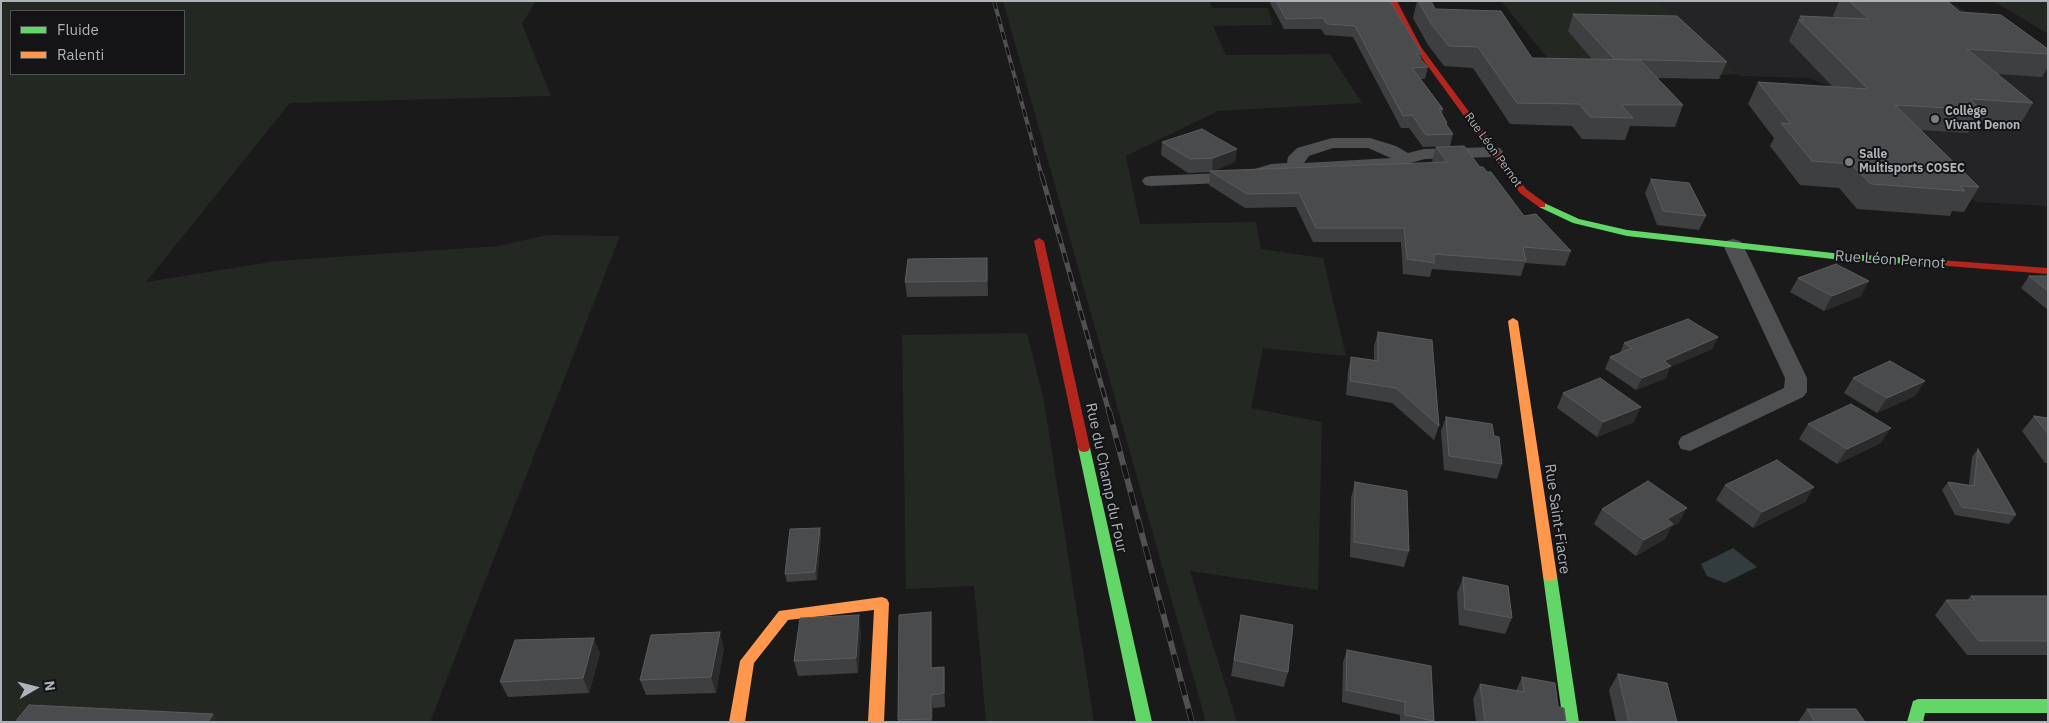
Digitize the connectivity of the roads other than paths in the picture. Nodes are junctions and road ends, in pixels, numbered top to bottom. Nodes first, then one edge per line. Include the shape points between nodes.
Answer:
1 (1393, 1) edge
2 (1494, 152) junction
3 (1151, 181) dead end
4 (1039, 241) dead end
5 (1733, 245) junction
6 (2048, 271) edge
7 (1513, 321) dead end
8 (1690, 443) dead end
9 (2048, 706) edge
10 (737, 722) edge
11 (876, 722) edge
12 (1144, 722) edge
13 (1571, 722) edge
14 (1915, 722) edge

1 - 2 street, Rue Léon Pernot via 1418,47
2 - 3 street via 1424,154 1385,165 1271,169 1247,177
2 - 5 street, Rue Léon Pernot via 1523,191 1550,210 1576,221 1627,233
4 - 12 street, Rue du Champ du Four
5 - 6 street, Rue Léon Pernot via 1833,256
5 - 8 street via 1796,378 1795,392
7 - 13 street, Rue Saint-Fiacre
9 - 14 street via 1918,706
10 - 11 street via 747,661 784,616 882,603

